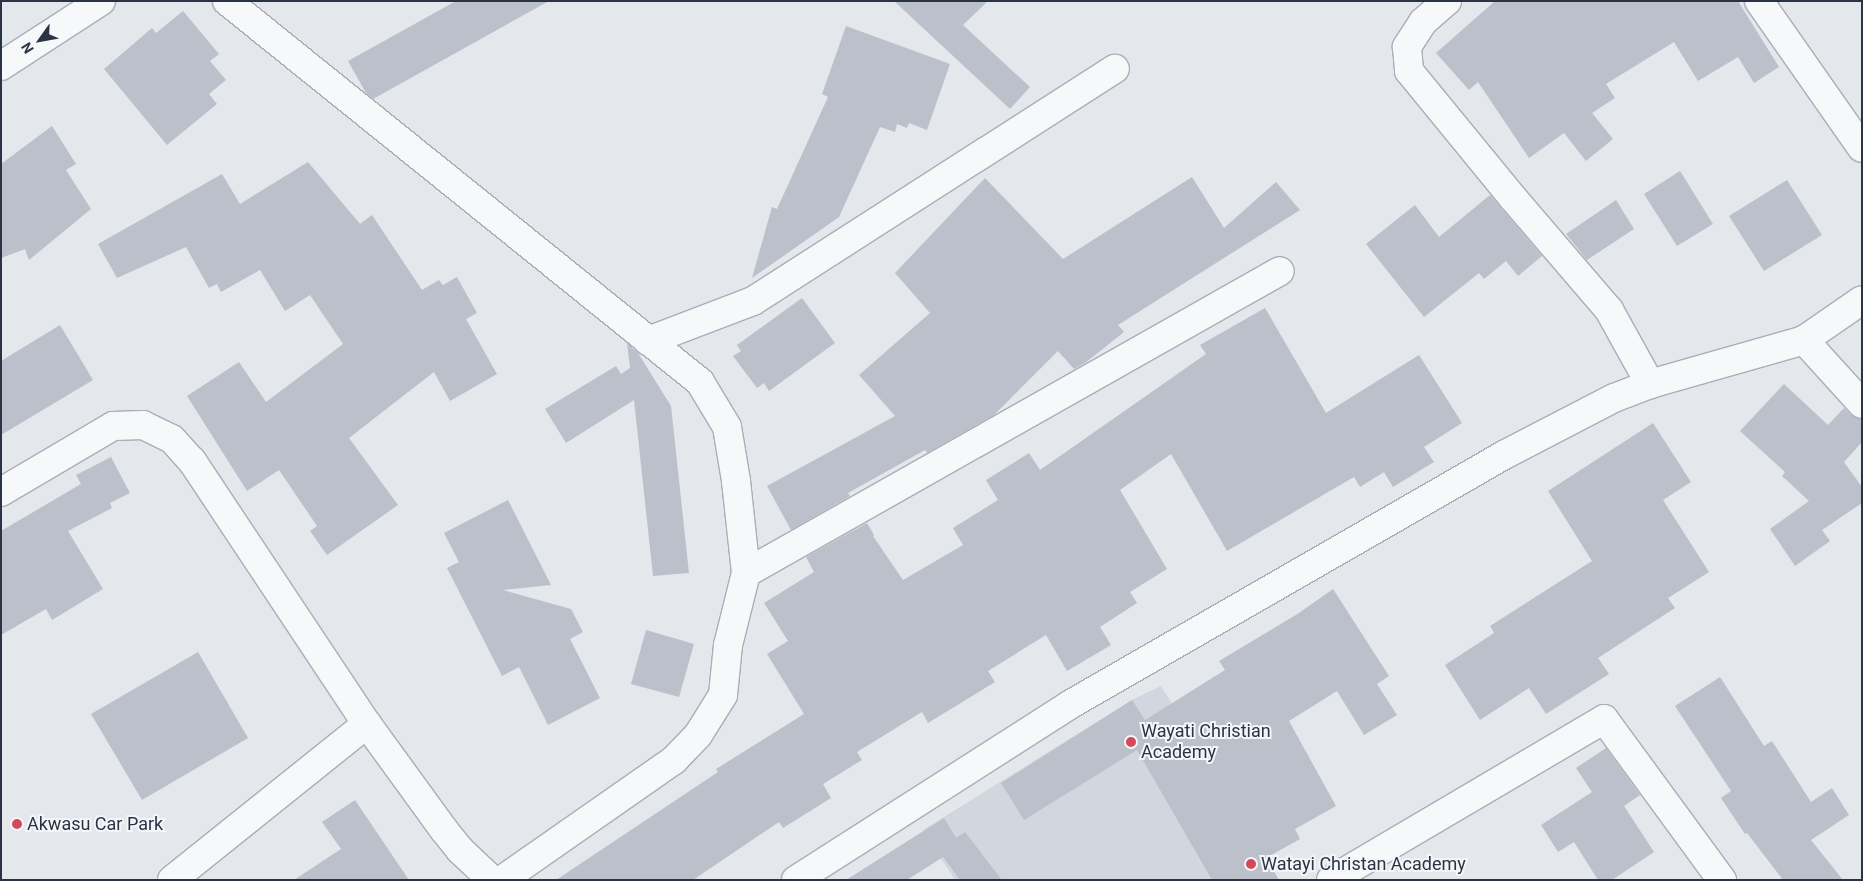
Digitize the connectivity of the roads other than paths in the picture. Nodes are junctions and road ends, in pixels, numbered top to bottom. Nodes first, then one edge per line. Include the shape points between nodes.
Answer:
1 (101, 1) edge
2 (227, 1) edge
3 (1448, 1) edge
4 (1759, 1) edge
5 (1, 66) edge
6 (1115, 69) dead end
7 (1862, 148) edge
8 (1280, 271) dead end
9 (1862, 300) edge
10 (648, 340) junction
11 (1804, 340) junction
12 (1650, 384) junction
13 (1862, 404) edge
14 (1, 492) edge
15 (746, 573) junction
16 (367, 724) junction
17 (172, 880) edge
18 (492, 880) edge
19 (502, 880) edge
20 (796, 880) edge
21 (1331, 880) edge
22 (1722, 880) edge

1 - 5 street
2 - 10 street
3 - 12 street via 1423,22 1407,47 1409,71 1608,310
4 - 7 street
6 - 10 street via 753,301
8 - 15 street
9 - 11 street
10 - 15 street via 700,382 727,427
11 - 12 street
11 - 13 street
12 - 20 street via 1614,398 1504,455 1071,704
14 - 16 street via 113,426 143,426 172,439 192,461
15 - 19 street via 728,645 723,695 698,735 674,760
16 - 17 street
16 - 18 street via 460,850
21 - 22 street via 1604,718

